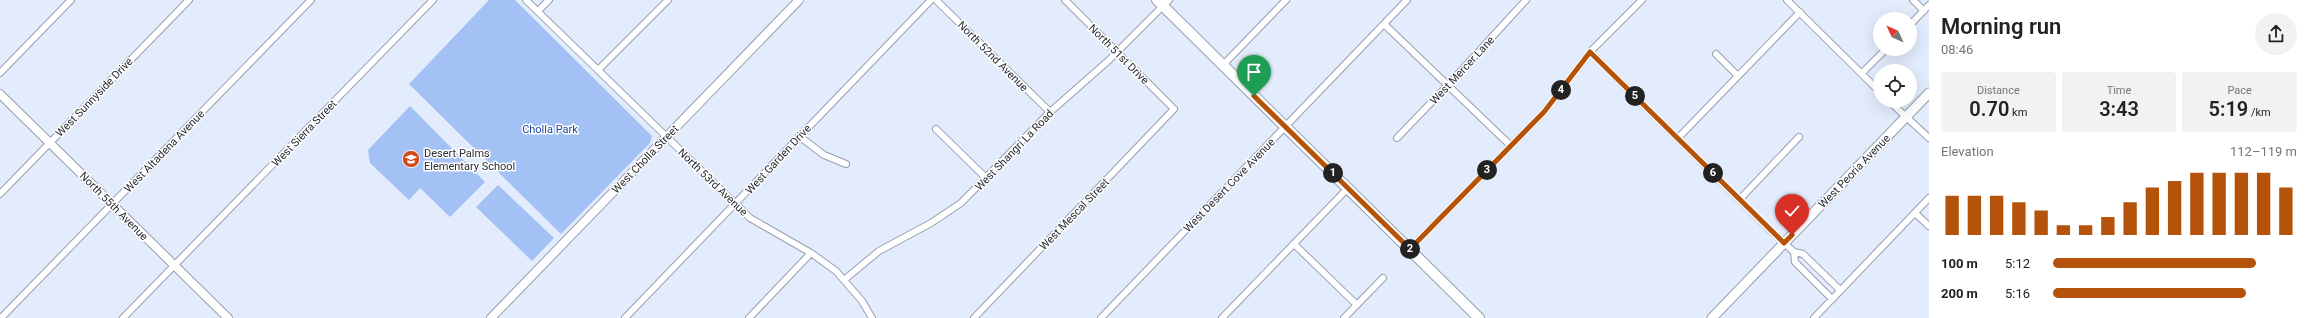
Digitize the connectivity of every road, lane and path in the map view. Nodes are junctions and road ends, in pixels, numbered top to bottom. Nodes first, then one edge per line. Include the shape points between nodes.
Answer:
1 (71, 0) edge
2 (189, 0) edge
3 (311, 0) edge
4 (433, 0) edge
5 (526, 0) edge
6 (549, 0) edge
7 (668, 0) edge
8 (799, 0) edge
9 (931, 0) edge
10 (936, 0) edge
11 (1065, 0) edge
12 (1286, 0) edge
13 (1407, 0) edge
14 (1526, 0) edge
15 (1642, 0) edge
16 (1787, 0) edge
17 (1913, 0) edge
18 (1163, 2) edge
19 (1929, 5) edge
20 (538, 11) junction
21 (1924, 11) junction
22 (1800, 12) junction
23 (1917, 18) edge
24 (1384, 24) junction
25 (1117, 52) junction
26 (1590, 52) junction
27 (1716, 54) dead end
28 (1879, 56) edge
29 (1223, 65) junction
30 (598, 70) junction
31 (0, 73) edge
32 (1862, 73) junction
33 (1738, 76) junction
34 (1448, 85) junction
35 (1873, 85) edge
36 (0, 94) edge
37 (1929, 94) edge
38 (1896, 108) edge
39 (1174, 109) joint
40 (1050, 112) junction
41 (1906, 118) junction
42 (1286, 127) junction
43 (936, 129) dead end
44 (799, 136) junction
45 (666, 137) junction
46 (1397, 138) dead end
47 (1678, 138) junction
48 (1799, 138) dead end
49 (1929, 138) edge
50 (50, 143) junction
51 (1510, 145) junction
52 (846, 164) dead end
53 (986, 178) junction
54 (1348, 188) junction
55 (1, 191) edge
56 (1929, 198) edge
57 (1740, 199) junction
58 (112, 204) junction
59 (735, 204) junction
60 (1915, 213) junction
61 (1929, 226) edge
62 (1784, 243) junction
63 (1294, 244) junction
64 (1410, 249) junction
65 (1794, 252) junction
66 (811, 253) junction
67 (175, 266) junction
68 (1383, 278) dead end
69 (844, 280) junction
70 (1840, 290) junction
71 (1832, 298) junction
72 (1357, 305) junction
73 (493, 317) edge
74 (1, 318) edge
75 (123, 318) edge
76 (228, 318) edge
77 (625, 318) edge
78 (749, 318) edge
79 (872, 318) edge
80 (974, 318) edge
81 (1101, 318) edge
82 (1222, 318) edge
83 (1344, 318) edge
84 (1479, 318) edge
85 (1712, 318) edge
86 (1814, 318) edge

1 - 31 street
2 - 50 street, West Sunnyside Drive
3 - 58 street, West Altadena Avenue
4 - 67 street, West Sierra Street
5 - 20 street, North 53rd Avenue
6 - 20 street
7 - 30 street
8 - 45 street, West Cholla Street
9 - 44 street, West Garden Drive
10 - 40 street, North 52nd Avenue
11 - 25 street, North 51st Drive
12 - 29 street
13 - 24 street, West Desert Cove Avenue
14 - 34 street, West Mercer Lane
15 - 26 street
16 - 22 street
17 - 21 street
18 - 25 street, West Shangri La Road
18 - 29 main road
19 - 21 street
20 - 30 street, North 53rd Avenue
21 - 23 street
22 - 32 street
22 - 33 street
24 - 34 street
24 - 42 street, West Desert Cove Avenue
25 - 39 street, North 51st Drive
25 - 40 street, West Shangri La Road
26 - 47 street
26 - 51 street via 1544,112
27 - 33 street
28 - 32 street
29 - 42 main road
30 - 45 street, North 53rd Avenue
32 - 35 street
33 - 47 street
34 - 46 street, West Mercer Lane
34 - 51 street
36 - 50 street, North 55th Avenue
37 - 41 main road, West Peoria Avenue
38 - 41 street
39 - 80 street, West Mescal Street
40 - 53 street, West Shangri La Road
41 - 49 street
41 - 62 main road, West Peoria Avenue
42 - 54 main road
42 - 81 street, West Desert Cove Avenue
43 - 53 street
44 - 52 street via 824,156
44 - 59 street, West Garden Drive
45 - 59 street, North 53rd Avenue
45 - 73 street, West Cholla Street
47 - 57 street
48 - 57 street
50 - 55 street, West Sunnyside Drive
50 - 58 street, North 55th Avenue
51 - 64 street
53 - 69 street, West Shangri La Road via 961,203 931,223 879,251
54 - 63 street
54 - 64 main road
56 - 60 street
57 - 62 street
58 - 67 street, North 55th Avenue
58 - 74 street, West Altadena Avenue
59 - 66 street, North 53rd Avenue via 767,229
59 - 77 street, West Garden Drive
60 - 61 street
60 - 70 street
62 - 65 street
62 - 85 main road, West Peoria Avenue
63 - 72 street
63 - 82 street
64 - 84 main road
65 - 70 street via 1803,254
65 - 71 street via 1795,262
66 - 69 street, North 53rd Avenue
66 - 78 street
67 - 75 street, West Sierra Street
67 - 76 street, North 55th Avenue
68 - 72 street
69 - 79 street, North 53rd Avenue via 862,301
70 - 71 street
71 - 86 street
72 - 83 street

